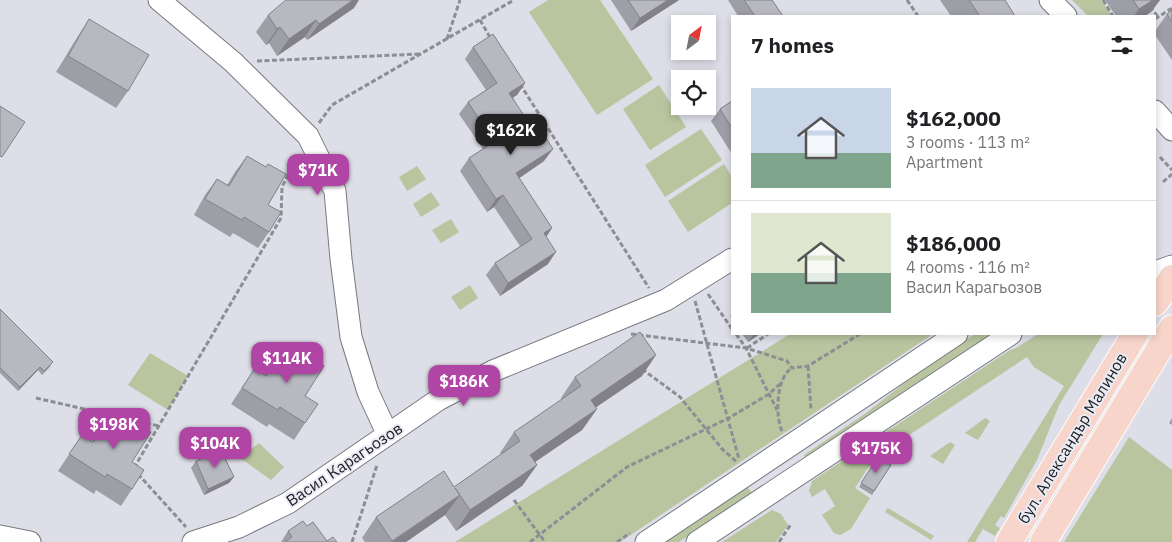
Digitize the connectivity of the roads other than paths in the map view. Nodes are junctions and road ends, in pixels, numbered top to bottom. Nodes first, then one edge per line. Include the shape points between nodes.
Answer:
1 (160, 0) edge
2 (1050, 0) edge
3 (1065, 15) edge
4 (1156, 113) edge
5 (1172, 130) edge
6 (731, 260) edge
7 (1172, 266) edge
8 (1156, 272) edge
9 (1172, 278) edge
10 (1156, 302) edge
11 (1172, 328) edge
12 (955, 335) edge
13 (1009, 335) edge
14 (1134, 335) edge
15 (387, 433) junction
16 (766, 461) junction
17 (782, 485) junction
18 (0, 536) edge
19 (195, 541) edge
20 (30, 542) edge
21 (646, 542) edge
22 (697, 542) edge
23 (1009, 542) edge
24 (1043, 542) edge

1 - 15 street via 233,62 308,136 336,191 351,337 368,392
2 - 3 street
4 - 5 street
6 - 15 street, Васил Карагьозов via 659,303 493,371 438,400
7 - 8 street
9 - 10 main road
11 - 24 main road, бул. Александър Малинов
12 - 16 street
13 - 17 street
14 - 23 main road, бул. Александър Малинов
15 - 19 street, Васил Карагьозов via 288,503 239,526
16 - 17 street
16 - 21 street
17 - 22 street
18 - 20 street

